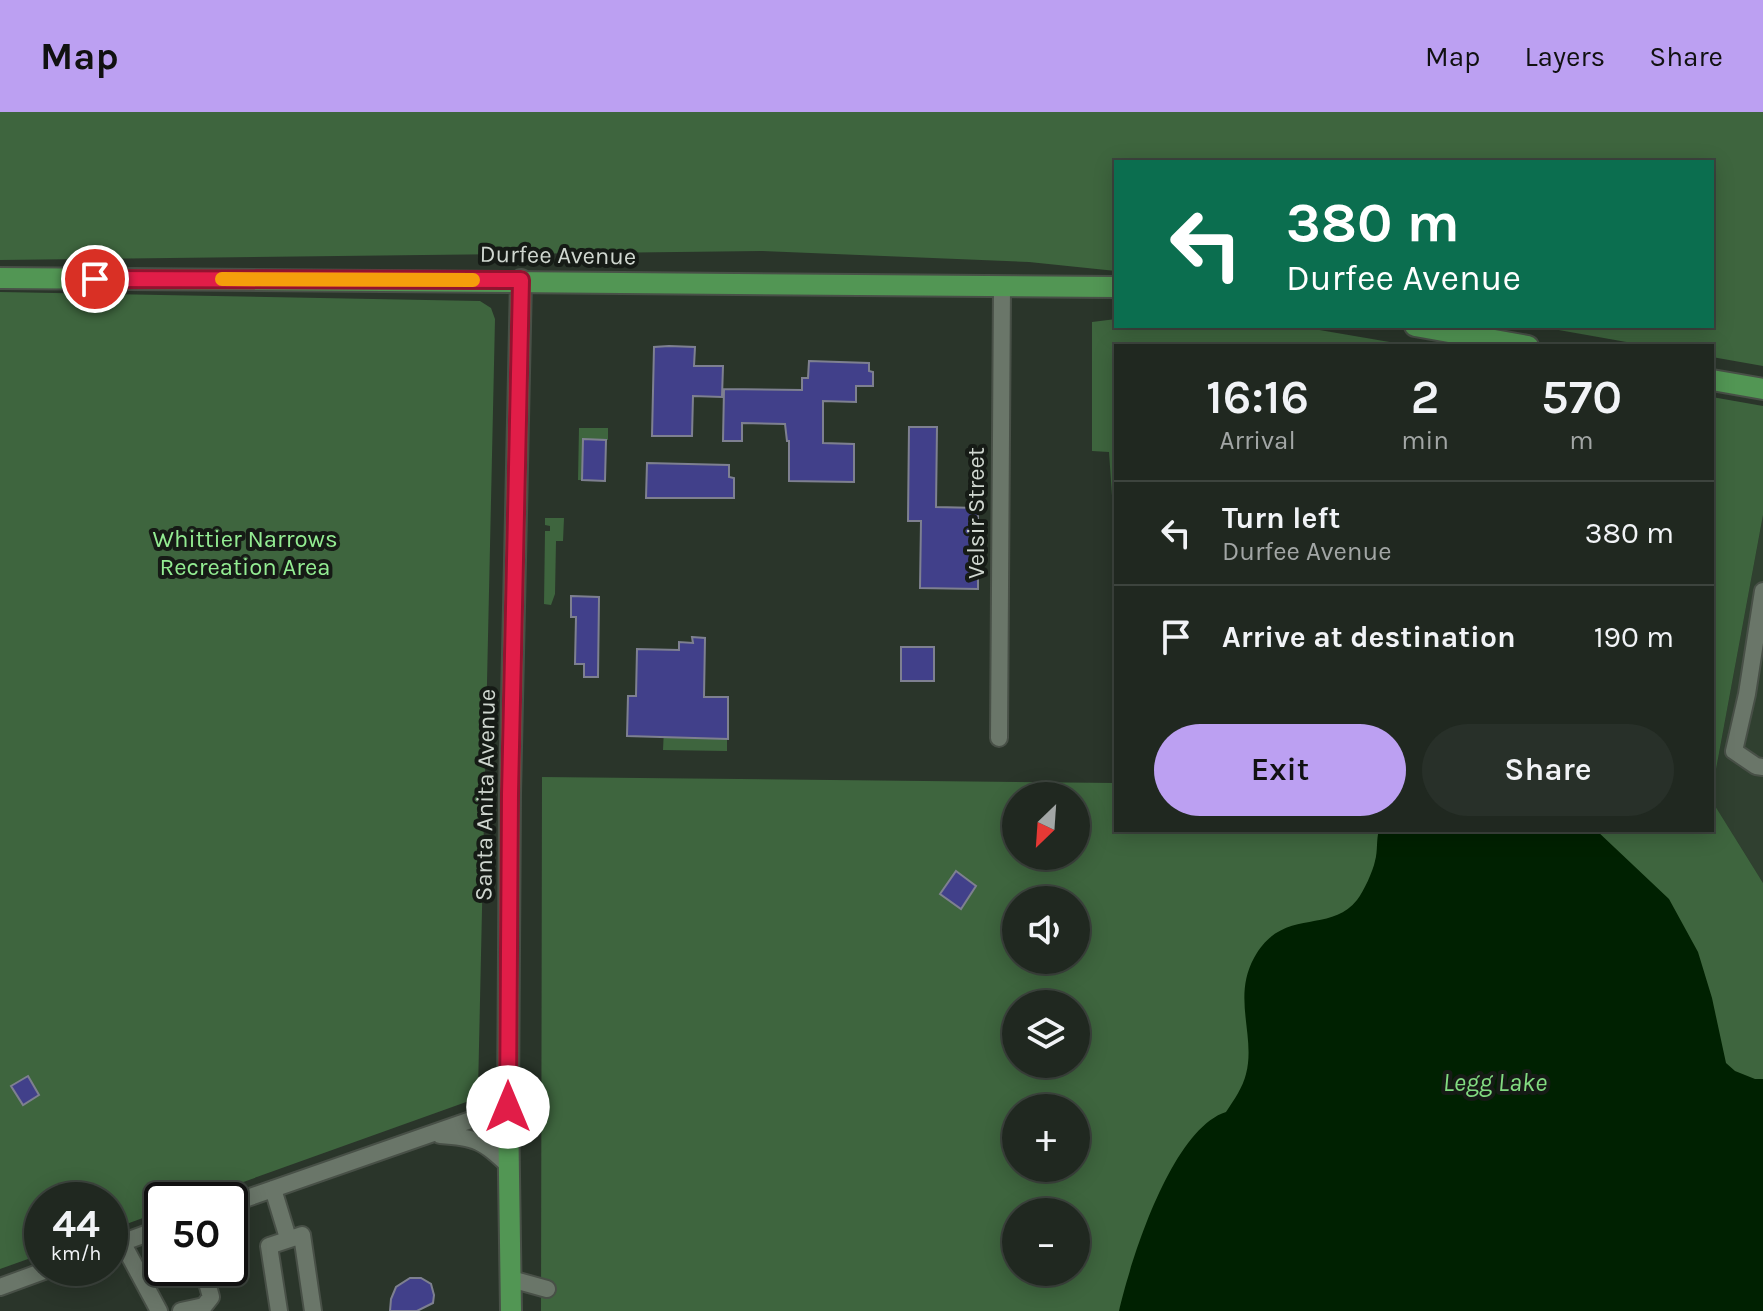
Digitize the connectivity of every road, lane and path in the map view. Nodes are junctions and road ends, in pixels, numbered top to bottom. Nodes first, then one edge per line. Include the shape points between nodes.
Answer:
1 (0, 278) edge
2 (521, 280) junction
3 (1002, 287) junction
4 (1114, 287) edge
5 (1426, 328) edge
6 (1517, 344) edge
7 (1714, 380) edge
8 (1763, 389) edge
9 (1763, 591) edge
10 (999, 738) dead end
11 (1763, 767) edge
12 (508, 1107) junction
13 (430, 1134) junction
14 (509, 1166) junction
15 (273, 1189) junction
16 (248, 1198) edge
17 (288, 1238) junction
18 (128, 1263) edge
19 (24, 1278) edge
20 (511, 1279) junction
21 (208, 1286) edge
22 (0, 1287) edge
23 (547, 1289) dead end
24 (159, 1311) edge
25 (181, 1311) edge
26 (279, 1311) edge
27 (313, 1311) edge
28 (511, 1311) edge

1 - 2 main road, Durfee Avenue
2 - 3 main road, Durfee Avenue
2 - 12 main road, Santa Anita Avenue
3 - 4 main road, Durfee Avenue
3 - 10 street, Velsir Street
5 - 6 main road
7 - 8 main road
9 - 11 street via 1734,751
12 - 13 street
12 - 14 main road, Santa Anita Avenue
13 - 14 street via 470,1136
13 - 15 street
14 - 20 main road, Santa Anita Avenue
15 - 16 street
15 - 17 street
17 - 26 street via 269,1246
17 - 27 street via 302,1235
18 - 24 street
19 - 22 street
20 - 23 street
20 - 28 main road, Santa Anita Avenue
21 - 25 street via 211,1297 204,1306

